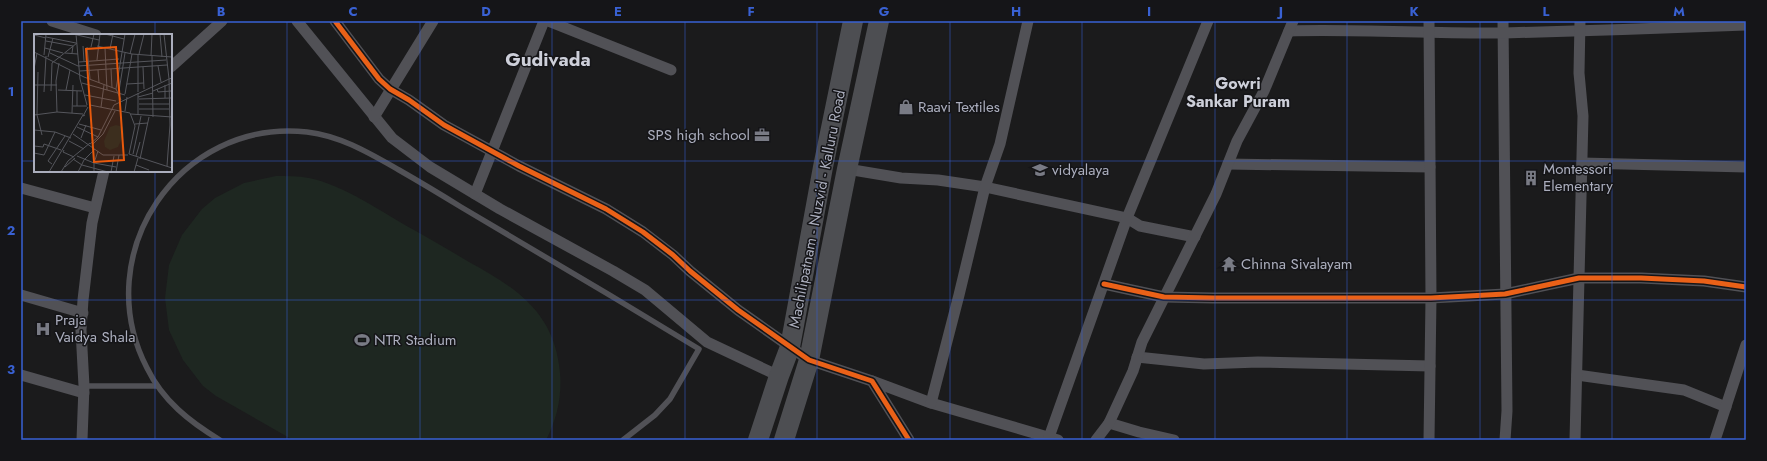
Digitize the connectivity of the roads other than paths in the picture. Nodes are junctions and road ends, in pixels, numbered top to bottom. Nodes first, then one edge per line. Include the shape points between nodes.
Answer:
1 (52, 21) edge
2 (222, 21) edge
3 (297, 21) edge
4 (335, 21) edge
5 (433, 21) edge
6 (544, 21) edge
7 (548, 21) edge
8 (853, 21) edge
9 (879, 21) edge
10 (1028, 21) edge
11 (1208, 21) edge
12 (1503, 21) edge
13 (211, 25) edge
14 (1580, 25) edge
15 (1746, 25) edge
16 (1291, 26) edge
17 (1429, 26) edge
18 (1503, 33) junction
19 (93, 34) edge
20 (172, 66) edge
21 (671, 70) dead end
22 (390, 89) junction
23 (374, 117) junction
24 (492, 152) junction
25 (1582, 163) junction
26 (1228, 164) junction
27 (1430, 167) junction
28 (1746, 168) edge
29 (847, 169) junction
30 (104, 172) edge
31 (985, 187) junction
32 (21, 188) edge
33 (475, 194) junction
34 (95, 208) junction
35 (1127, 218) junction
36 (1195, 237) junction
37 (1579, 278) junction
38 (1104, 284) junction
39 (1746, 286) edge
40 (1505, 294) junction
41 (21, 295) edge
42 (1164, 297) junction
43 (1431, 298) junction
44 (83, 313) junction
45 (1746, 345) edge
46 (790, 347) junction
47 (1138, 356) junction
48 (809, 360) junction
49 (1430, 366) junction
50 (1742, 368) edge
51 (21, 375) edge
52 (1577, 375) junction
53 (779, 376) junction
54 (872, 381) junction
55 (157, 386) junction
56 (84, 389) junction
57 (931, 403) junction
58 (1726, 407) junction
59 (1109, 422) junction
60 (1052, 439) edge
61 (82, 440) edge
62 (220, 440) edge
63 (623, 440) edge
64 (758, 440) edge
65 (784, 440) edge
66 (909, 440) edge
67 (1096, 440) edge
68 (1174, 440) edge
69 (1429, 440) edge
70 (1505, 440) edge
71 (1575, 440) edge
72 (1715, 440) edge

1 - 19 street
2 - 13 street
3 - 23 street
4 - 22 street via 379,79
5 - 22 street
6 - 24 street
7 - 21 street
8 - 46 highway, Machilipatnam - Nuzvid - Kalluru Road
9 - 29 highway, Machilipatnam - Nuzvid - Kalluru Road
10 - 31 street via 1000,144
11 - 35 street
12 - 18 street
13 - 20 street
14 - 15 street via 1635,30
14 - 18 street
14 - 25 street
16 - 17 street via 1351,30
16 - 26 street via 1264,91 1237,141
17 - 18 street
17 - 27 street
18 - 40 street
22 - 23 street
22 - 24 street via 444,125
23 - 33 street via 392,138 430,167
24 - 33 street
24 - 46 street via 606,209 643,232 733,306
25 - 28 street
25 - 37 street
26 - 27 street
26 - 36 street
27 - 43 street
29 - 31 street
29 - 48 highway, Machilipatnam - Nuzvid - Kalluru Road
30 - 34 street
31 - 35 street
31 - 57 street
32 - 34 street
33 - 53 street via 645,290 707,342
34 - 44 street via 85,273
35 - 36 street via 1140,226
35 - 38 street
36 - 42 street
37 - 39 street via 1704,281
37 - 40 street
37 - 52 street
38 - 42 street
38 - 60 street
40 - 43 street
40 - 70 street
41 - 44 street
42 - 43 street
42 - 47 street
43 - 49 street
44 - 56 street via 81,330
45 - 50 street
46 - 48 street
46 - 53 highway, Machilipatnam - Nuzvid - Kalluru Road
47 - 49 street via 1204,364 1252,362
47 - 59 street
48 - 54 street
48 - 65 highway, Machilipatnam - Nuzvid - Kalluru Road
49 - 69 street
50 - 58 street
51 - 56 street
52 - 58 street via 1684,390
52 - 71 street
53 - 64 highway, Machilipatnam - Nuzvid - Kalluru Road
54 - 57 street
54 - 66 street
55 - 56 lane
55 - 62 lane via 183,415
55 - 63 lane via 139,351 129,307 129,274 146,218 168,186 197,160 214,150 263,133 308,132 339,139 363,149 699,349 670,399 655,415
56 - 61 street
57 - 60 street
58 - 72 street
59 - 67 street
59 - 68 street

